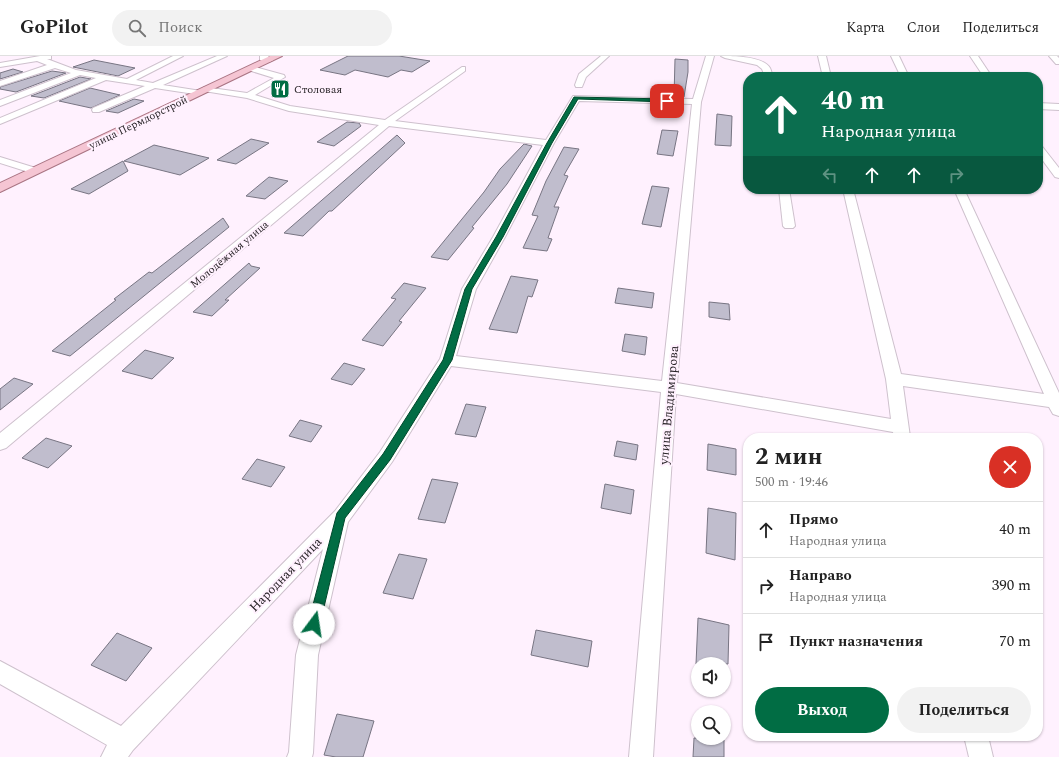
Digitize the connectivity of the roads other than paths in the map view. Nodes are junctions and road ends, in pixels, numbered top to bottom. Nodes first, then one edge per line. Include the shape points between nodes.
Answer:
1 (55, 56) edge
2 (179, 56) edge
3 (223, 56) edge
4 (605, 56) edge
5 (710, 56) edge
6 (726, 56) edge
7 (822, 56) edge
8 (895, 56) edge
9 (974, 56) edge
10 (1053, 56) edge
11 (270, 57) edge
12 (38, 58) junction
13 (1059, 62) edge
14 (0, 64) edge
15 (55, 65) junction
16 (250, 68) junction
17 (462, 69) dead end
18 (767, 72) edge
19 (826, 72) edge
20 (903, 72) edge
21 (985, 72) edge
22 (78, 73) junction
23 (106, 78) junction
24 (128, 81) junction
25 (0, 84) edge
26 (153, 85) junction
27 (578, 85) dead end
28 (202, 91) junction
29 (248, 96) junction
30 (697, 102) junction
31 (0, 103) edge
32 (1043, 106) edge
33 (1059, 107) edge
34 (96, 110) dead end
35 (0, 121) edge
36 (387, 123) junction
37 (549, 143) junction
38 (1043, 154) edge
39 (0, 160) edge
40 (35, 171) junction
41 (1059, 175) edge
42 (0, 188) edge
43 (785, 194) edge
44 (849, 194) edge
45 (961, 194) edge
46 (789, 226) dead end
47 (447, 360) junction
48 (894, 380) junction
49 (669, 387) junction
50 (1058, 405) edge
51 (901, 433) edge
52 (0, 443) edge
53 (341, 516) junction
54 (0, 672) edge
55 (977, 741) edge
56 (119, 749) edge
57 (299, 757) edge
58 (641, 757) edge
59 (981, 757) edge

1 - 12 street
2 - 24 street
3 - 26 street
4 - 27 street via 582,76
5 - 30 street, улица Владимирова
6 - 18 street via 760,64
7 - 19 street
8 - 20 street
9 - 21 street
10 - 13 street
11 - 16 main road, улица Пермдорстрой
12 - 14 street
12 - 15 street
15 - 22 street
15 - 25 street
16 - 28 main road, улица Пермдорстрой
16 - 29 street via 280,77
17 - 36 street, Молодёжная улица
22 - 23 street
22 - 31 street
23 - 24 street
23 - 35 street
24 - 26 street
26 - 28 street
26 - 34 street
28 - 29 street
28 - 40 main road, улица Пермдорстрой
29 - 36 street via 289,108
30 - 37 street, Народная улица via 576,98
30 - 49 street, улица Владимирова
32 - 33 street
36 - 37 street
36 - 52 street, Молодёжная улица
37 - 47 street, Народная улица via 469,289
38 - 41 street
39 - 40 street
40 - 42 main road, улица Пермдорстрой
43 - 46 street
44 - 48 street
45 - 50 street
47 - 49 street
47 - 53 street, Народная улица via 386,457
48 - 50 street
48 - 51 street
49 - 51 street
49 - 58 street, улица Владимирова
53 - 56 street, Народная улица
53 - 57 street via 307,654
54 - 56 street
55 - 59 street

